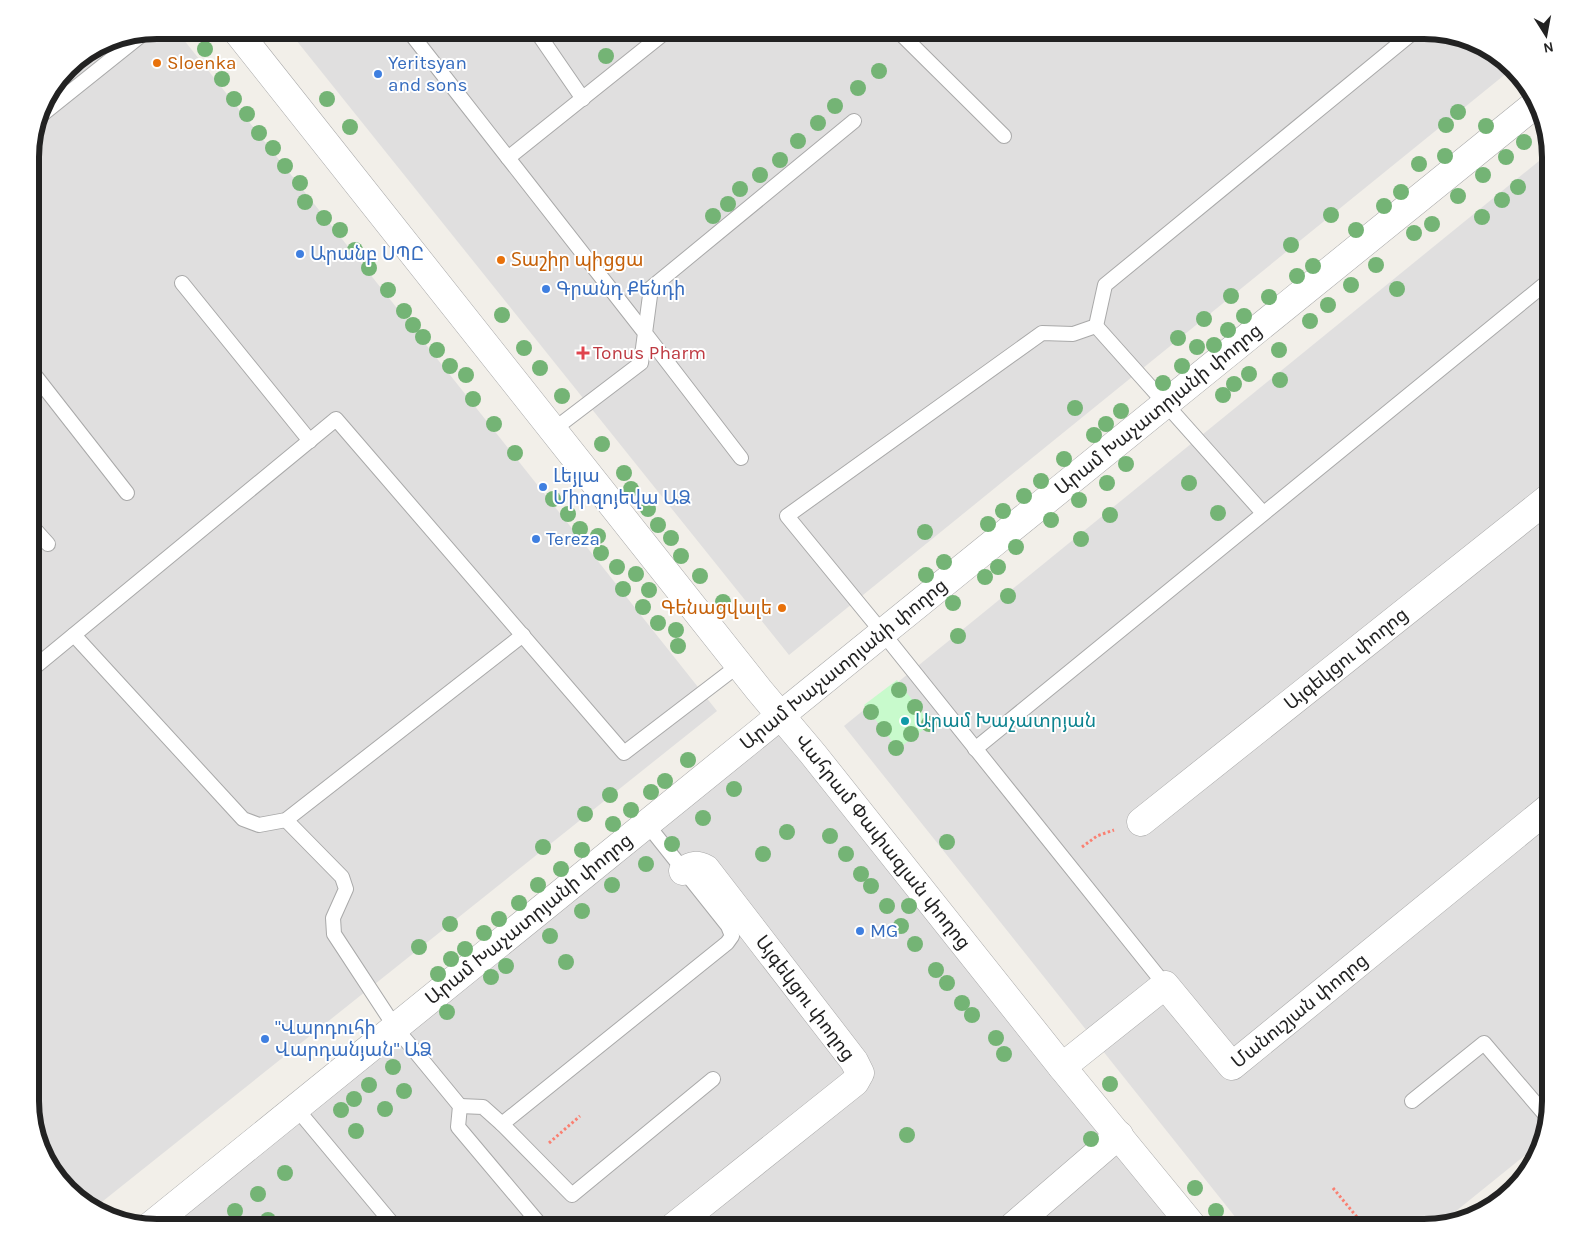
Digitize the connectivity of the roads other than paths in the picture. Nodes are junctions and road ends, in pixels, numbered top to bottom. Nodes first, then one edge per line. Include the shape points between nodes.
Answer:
1 (243, 39) edge
2 (415, 39) edge
3 (542, 39) edge
4 (657, 39) edge
5 (906, 39) edge
6 (1405, 39) edge
7 (134, 41) edge
8 (583, 99) junction
9 (1531, 108) edge
10 (49, 109) edge
11 (854, 121) dead end
12 (1004, 136) dead end
13 (508, 158) junction
14 (182, 283) dead end
15 (1542, 286) edge
16 (1096, 326) junction
17 (645, 333) junction
18 (39, 381) edge
19 (1166, 404) junction
20 (554, 430) junction
21 (310, 441) junction
22 (741, 458) dead end
23 (127, 493) dead end
24 (1542, 503) edge
25 (1263, 513) junction
26 (39, 534) edge
27 (48, 544) dead end
28 (882, 632) junction
29 (74, 635) junction
30 (523, 635) junction
31 (39, 664) edge
32 (740, 665) junction
33 (780, 715) junction
34 (975, 749) junction
35 (1542, 813) edge
36 (286, 820) junction
37 (1141, 822) road end
38 (646, 823) junction
39 (683, 871) junction
40 (1165, 985) junction
41 (395, 1027) junction
42 (1062, 1068) junction
43 (712, 1079) dead end
44 (1412, 1102) dead end
45 (460, 1106) junction
46 (296, 1108) junction
47 (1541, 1110) edge
48 (502, 1124) junction
49 (1118, 1135) junction
50 (158, 1219) edge
51 (388, 1219) edge
52 (535, 1219) edge
53 (683, 1219) edge
54 (1021, 1219) edge
55 (1187, 1219) edge

1 - 20 street, Վահրամ Փափազյան փողոց
2 - 13 lane
3 - 8 lane
4 - 8 lane
5 - 12 lane
6 - 16 lane via 1105,285
7 - 10 lane
8 - 13 lane
9 - 19 street, Արամ Խաչատրյանի փողոց
11 - 17 lane via 651,288
13 - 17 lane
14 - 21 lane
15 - 25 lane
16 - 19 lane
16 - 28 lane via 1073,334 1042,333 787,516
17 - 20 lane via 641,364
17 - 22 lane
18 - 23 lane
19 - 25 lane
19 - 28 street, Արամ Խաչատրյանի փողոց
20 - 32 street, Վահրամ Փափազյան փողոց
21 - 29 lane
21 - 30 lane via 336,419
24 - 37 street, Այգեկցու փողոց
25 - 34 lane
26 - 27 lane
28 - 33 street, Արամ Խաչատրյանի փողոց
28 - 34 lane
29 - 31 lane
29 - 36 lane via 243,819 259,825
30 - 32 lane via 624,753
30 - 36 lane
32 - 33 street, Վահրամ Փափազյան փողոց
33 - 38 street, Արամ Խաչատրյանի փողոց
33 - 42 street, Վահրամ Փափազյան փողոց
34 - 40 lane
35 - 40 street, Մանուշյան փողոց via 1232,1066
36 - 41 lane via 342,877 346,889 333,918 334,934
38 - 39 lane
38 - 41 street, Արամ Խաչատրյանի փողոց
39 - 48 lane via 728,926 732,936 727,943
39 - 53 street, Այգեկցու փողոց via 691,866 706,869 854,1060 860,1073 855,1082
40 - 42 street
41 - 45 lane
41 - 46 street, Արամ Խաչատրյանի փողոց
42 - 49 street, Վահրամ Փափազյան փողոց
43 - 48 lane via 572,1195
44 - 47 lane via 1484,1043
45 - 48 lane via 483,1107
45 - 52 lane via 458,1127
46 - 50 street, Արամ Խաչատրյանի փողոց
46 - 51 lane
49 - 54 street
49 - 55 street, Վահրամ Փափազյան փողոց

